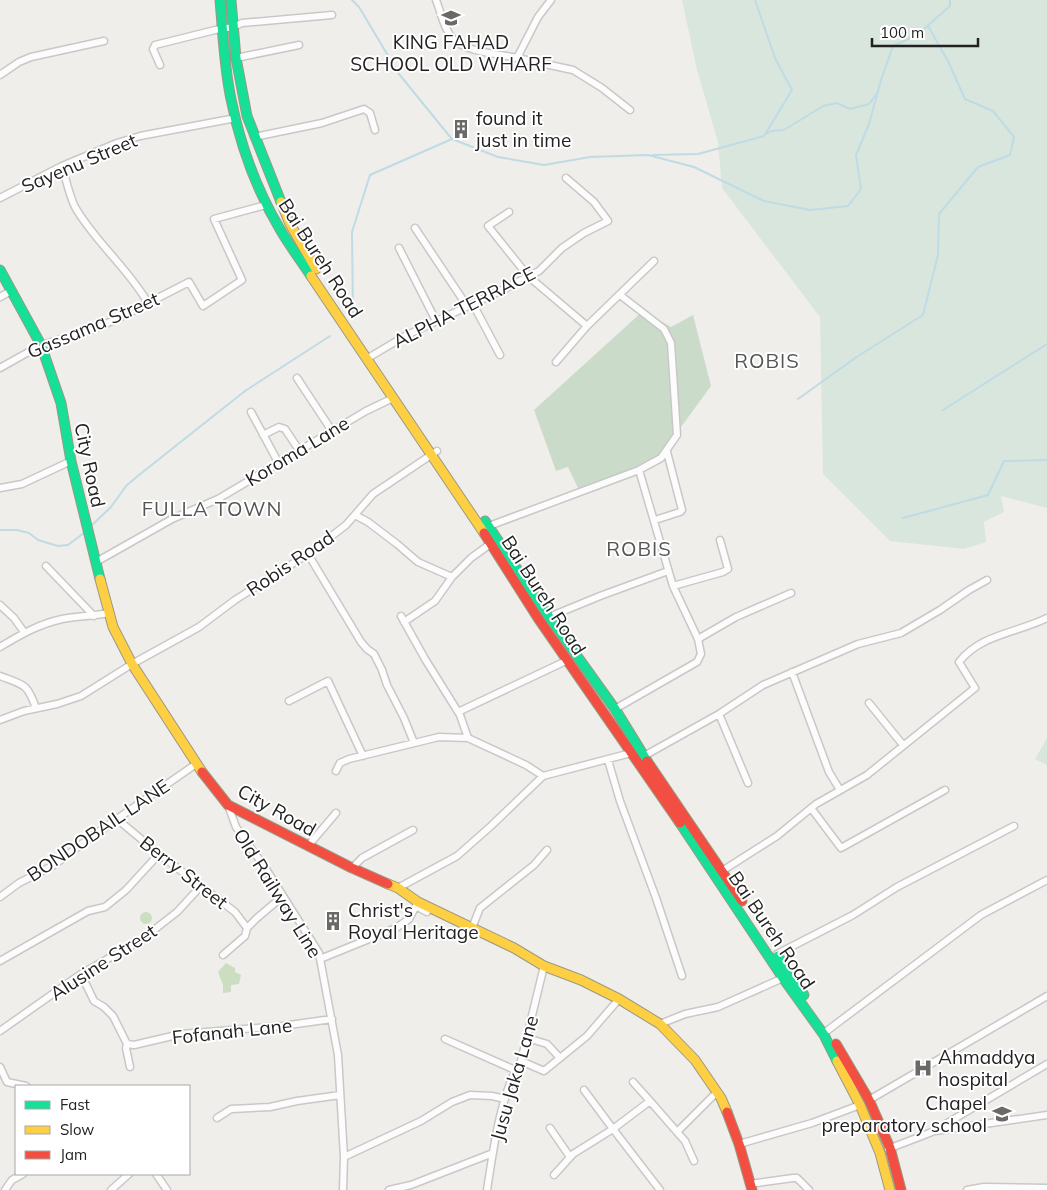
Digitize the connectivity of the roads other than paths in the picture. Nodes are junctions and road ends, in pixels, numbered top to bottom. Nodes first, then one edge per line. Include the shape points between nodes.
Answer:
1 (220, 0) edge
2 (231, 0) edge
3 (436, 0) edge
4 (551, 0) edge
5 (332, 15) dead end
6 (233, 27) junction
7 (223, 29) junction
8 (104, 41) dead end
9 (299, 45) dead end
10 (236, 58) junction
11 (517, 58) junction
12 (160, 65) dead end
13 (0, 75) edge
14 (630, 110) dead end
15 (247, 116) junction
16 (236, 118) junction
17 (375, 130) dead end
18 (254, 136) junction
19 (62, 166) junction
20 (566, 178) dead end
21 (0, 198) edge
22 (266, 205) junction
23 (509, 212) dead end
24 (415, 228) dead end
25 (399, 248) dead end
26 (654, 261) dead end
27 (0, 270) edge
28 (528, 276) junction
29 (11, 291) junction
30 (620, 294) junction
31 (0, 297) edge
32 (148, 303) junction
33 (470, 305) junction
34 (436, 321) junction
35 (587, 326) junction
36 (41, 345) junction
37 (500, 355) dead end
38 (369, 357) junction
39 (556, 362) dead end
40 (0, 368) edge
41 (297, 378) dead end
42 (393, 398) junction
43 (251, 412) dead end
44 (332, 431) junction
45 (263, 435) junction
46 (299, 450) junction
47 (667, 452) junction
48 (434, 453) junction
49 (71, 461) junction
50 (278, 462) junction
51 (638, 470) junction
52 (0, 488) edge
53 (355, 515) junction
54 (655, 520) junction
55 (489, 526) junction
56 (720, 540) dead end
57 (495, 541) junction
58 (308, 554) junction
59 (96, 562) junction
60 (46, 566) dead end
61 (668, 571) junction
62 (452, 577) junction
63 (987, 580) dead end
64 (673, 586) junction
65 (791, 593) dead end
66 (0, 605) edge
67 (109, 613) junction
68 (94, 616) junction
69 (549, 617) junction
70 (1047, 618) edge
71 (24, 632) junction
72 (698, 639) junction
73 (0, 647) edge
74 (577, 655) junction
75 (567, 660) junction
76 (132, 664) junction
77 (792, 672) junction
78 (0, 676) edge
79 (289, 701) dead end
80 (869, 703) dead end
81 (36, 708) junction
82 (615, 710) junction
83 (458, 712) junction
84 (719, 714) junction
85 (0, 720) edge
86 (468, 738) junction
87 (414, 743) junction
88 (903, 745) junction
89 (631, 753) junction
90 (363, 756) junction
91 (644, 756) junction
92 (608, 760) junction
93 (196, 764) junction
94 (336, 771) dead end
95 (543, 776) junction
96 (748, 783) dead end
97 (840, 790) junction
98 (945, 790) dead end
99 (228, 805) junction
100 (811, 808) junction
101 (336, 813) dead end
102 (117, 819) junction
103 (1014, 826) dead end
104 (412, 830) dead end
105 (308, 846) junction
106 (547, 850) dead end
107 (159, 854) junction
108 (352, 868) junction
109 (722, 871) junction
110 (1047, 880) edge
111 (201, 886) junction
112 (398, 888) junction
113 (283, 896) junction
114 (0, 897) edge
115 (417, 904) junction
116 (427, 912) dead end
117 (247, 928) junction
118 (472, 928) junction
119 (777, 954) junction
120 (223, 955) dead end
121 (320, 959) junction
122 (0, 961) edge
123 (544, 966) junction
124 (81, 974) junction
125 (682, 976) dead end
126 (783, 978) junction
127 (1047, 996) edge
128 (619, 999) junction
129 (332, 1019) junction
130 (660, 1024) junction
131 (828, 1030) junction
132 (0, 1031) edge
133 (527, 1038) junction
134 (445, 1039) dead end
135 (130, 1045) junction
136 (560, 1058) junction
137 (521, 1061) junction
138 (1047, 1064) edge
139 (0, 1067) edge
140 (130, 1067) dead end
141 (515, 1070) junction
142 (633, 1082) dead end
143 (21, 1085) edge
144 (584, 1090) dead end
145 (717, 1092) junction
146 (340, 1095) junction
147 (505, 1099) junction
148 (869, 1100) junction
149 (650, 1101) junction
150 (860, 1105) junction
151 (1047, 1115) edge
152 (217, 1118) dead end
153 (550, 1128) dead end
154 (613, 1129) junction
155 (677, 1132) junction
156 (932, 1132) junction
157 (739, 1144) junction
158 (890, 1148) junction
159 (493, 1153) junction
160 (880, 1153) junction
161 (344, 1157) junction
162 (570, 1157) junction
163 (694, 1161) dead end
164 (21, 1175) edge
165 (128, 1175) edge
166 (157, 1175) edge
167 (554, 1175) dead end
168 (751, 1187) edge
169 (1047, 1188) edge
170 (5, 1190) edge
171 (111, 1190) edge
172 (167, 1190) edge
173 (343, 1190) edge
174 (389, 1190) edge
175 (487, 1190) edge
176 (660, 1190) edge
177 (809, 1190) edge
178 (890, 1190) edge
179 (901, 1190) edge
180 (967, 1190) edge

1 - 7 main road, Bai Bureh Road
2 - 6 main road, Bai Bureh Road
3 - 11 street via 454,40 467,48
4 - 11 street via 538,17
5 - 6 street via 242,23
6 - 7 street
6 - 10 main road, Bai Bureh Road
7 - 12 street via 155,45 153,49
7 - 16 main road, Bai Bureh Road
8 - 13 street via 31,58
9 - 10 street
10 - 15 main road, Bai Bureh Road
11 - 14 street via 573,70
15 - 16 street, Sayenu Street
15 - 18 main road, Bai Bureh Road
16 - 19 street, Sayenu Street via 124,140
16 - 22 main road, Bai Bureh Road
17 - 18 street via 370,112 364,109 322,123
18 - 38 main road, Bai Bureh Road via 290,224
19 - 21 street, Sayenu Street
19 - 32 street via 75,207
20 - 28 street, ALPHA TERRACE via 594,202 608,220 562,248
22 - 32 street, Gassama Street via 214,219 242,280 203,306 189,282
22 - 38 main road, Bai Bureh Road
23 - 28 street via 488,226
24 - 33 street
25 - 34 street
26 - 30 street
27 - 29 main road, City Road
28 - 33 street, ALPHA TERRACE
28 - 35 street
29 - 31 street
29 - 36 main road, City Road
30 - 35 street
30 - 47 street via 664,329 671,343 677,435
32 - 36 street, Gassama Street via 117,320
33 - 34 street, ALPHA TERRACE
33 - 37 street
34 - 38 street, ALPHA TERRACE
35 - 39 street
36 - 40 street, Gassama Street
36 - 49 main road, City Road via 61,403
38 - 42 main road, Bai Bureh Road
38 - 48 main road, Bai Bureh Road
41 - 44 street
42 - 44 street, Koroma Lane
42 - 48 main road, Bai Bureh Road
43 - 45 street
44 - 46 street, Koroma Lane
45 - 46 street via 279,427 284,428
45 - 50 street
46 - 50 street, Koroma Lane
47 - 51 street
47 - 54 street via 682,510
48 - 53 street, Robis Road via 372,494
48 - 55 main road, Bai Bureh Road
48 - 57 main road, Bai Bureh Road
49 - 52 street via 22,484
49 - 59 main road, City Road
50 - 59 street, Koroma Lane via 218,499 172,519
51 - 54 street
51 - 55 street
53 - 58 street, Robis Road via 346,526
53 - 62 street via 418,562
54 - 61 street
55 - 57 main road, Bai Bureh Road
56 - 64 street via 728,569
57 - 62 street
57 - 69 main road, Bai Bureh Road
57 - 75 main road, Bai Bureh Road via 538,618
58 - 76 street, Robis Road via 248,591 199,627
58 - 87 street via 361,642 374,654
59 - 67 main road, City Road
60 - 68 street
61 - 64 street
61 - 69 street
62 - 83 street via 435,601 402,619
63 - 77 street via 901,633 858,644
64 - 72 street
65 - 72 street via 736,617
66 - 71 street
67 - 68 street
67 - 76 main road, City Road
68 - 71 street via 62,619
69 - 74 main road, Bai Bureh Road
70 - 88 street via 995,636 966,653 959,662 975,688
71 - 73 street
72 - 82 street via 701,654 697,662
74 - 75 street
74 - 82 main road, Bai Bureh Road
75 - 83 street
75 - 89 main road, Bai Bureh Road
76 - 81 street, Robis Road via 81,696
76 - 93 main road, City Road
77 - 84 street via 763,685
77 - 97 street via 829,772
78 - 81 street via 23,684
79 - 90 street via 328,681
80 - 88 street
81 - 85 street, Robis Road
82 - 91 main road, Bai Bureh Road
83 - 86 street
84 - 91 street
84 - 96 street
86 - 87 street via 439,737
86 - 95 street via 526,764
87 - 90 street
88 - 97 street via 867,775
89 - 92 street
89 - 126 main road, Bai Bureh Road
90 - 94 street via 340,763
91 - 109 main road, Bai Bureh Road
92 - 95 street
92 - 125 street
93 - 99 main road, City Road
93 - 102 street, BONDOBAIL LANE
95 - 112 street via 457,856
97 - 100 street
98 - 100 street via 841,848
99 - 105 main road, City Road
99 - 113 street, Old Railway Line via 236,827
100 - 109 street via 777,836
101 - 105 street
102 - 107 street, Berry Street
102 - 114 street, BONDOBAIL LANE via 54,865
103 - 119 street
104 - 108 street via 362,858
105 - 108 main road, City Road
106 - 118 street via 534,865 480,908
107 - 111 street, Berry Street
107 - 122 street via 126,890 105,907 88,911
108 - 112 main road, City Road
109 - 119 main road, Bai Bureh Road
110 - 131 street via 981,914
111 - 117 street, Berry Street via 235,912
111 - 124 street, Alusine Street via 178,912 141,940
112 - 115 main road, City Road
113 - 117 street
113 - 121 street, Old Railway Line
115 - 116 street
115 - 118 main road, City Road
115 - 121 street via 409,920 396,928
117 - 120 street via 245,936
118 - 123 main road, City Road
119 - 131 main road, Bai Bureh Road
121 - 129 street, Old Railway Line
123 - 128 main road, City Road
123 - 133 street, Jusu Jaka Lane
124 - 132 street, Alusine Street
124 - 135 street via 94,1001 113,1016
126 - 130 street via 718,1007 685,1014
126 - 150 main road, Bai Bureh Road via 824,1035
127 - 148 street
128 - 130 main road, City Road
128 - 136 street via 588,1036
129 - 135 street, Fofanah Lane via 181,1034
129 - 146 street, Old Railway Line
130 - 145 main road, City Road via 695,1060
131 - 148 main road, Bai Bureh Road
133 - 136 street via 547,1044
133 - 137 street, Jusu Jaka Lane
134 - 141 street
135 - 140 street via 126,1048
136 - 137 street via 544,1071
137 - 141 street, Jusu Jaka Lane
138 - 156 street
139 - 143 street via 7,1082
141 - 147 street, Jusu Jaka Lane
142 - 149 street
144 - 154 street
145 - 155 street
145 - 157 main road, City Road
146 - 152 street via 270,1107 232,1109
146 - 161 street, Old Railway Line
147 - 159 street, Jusu Jaka Lane
147 - 161 street via 470,1096 452,1102 421,1121
148 - 158 main road, Bai Bureh Road
149 - 154 street
149 - 155 street
150 - 157 street
150 - 160 main road, Bai Bureh Road
151 - 156 street
153 - 162 street
154 - 162 street
154 - 176 street
155 - 163 street
156 - 158 street
157 - 168 main road, City Road
158 - 160 street
158 - 179 main road, Bai Bureh Road
159 - 174 street via 411,1185
159 - 175 street, Jusu Jaka Lane
160 - 178 main road, Bai Bureh Road
161 - 173 street, Old Railway Line
162 - 167 street
164 - 170 street via 12,1180
165 - 171 street
166 - 172 street
168 - 177 street via 797,1178
169 - 180 street via 984,1187

